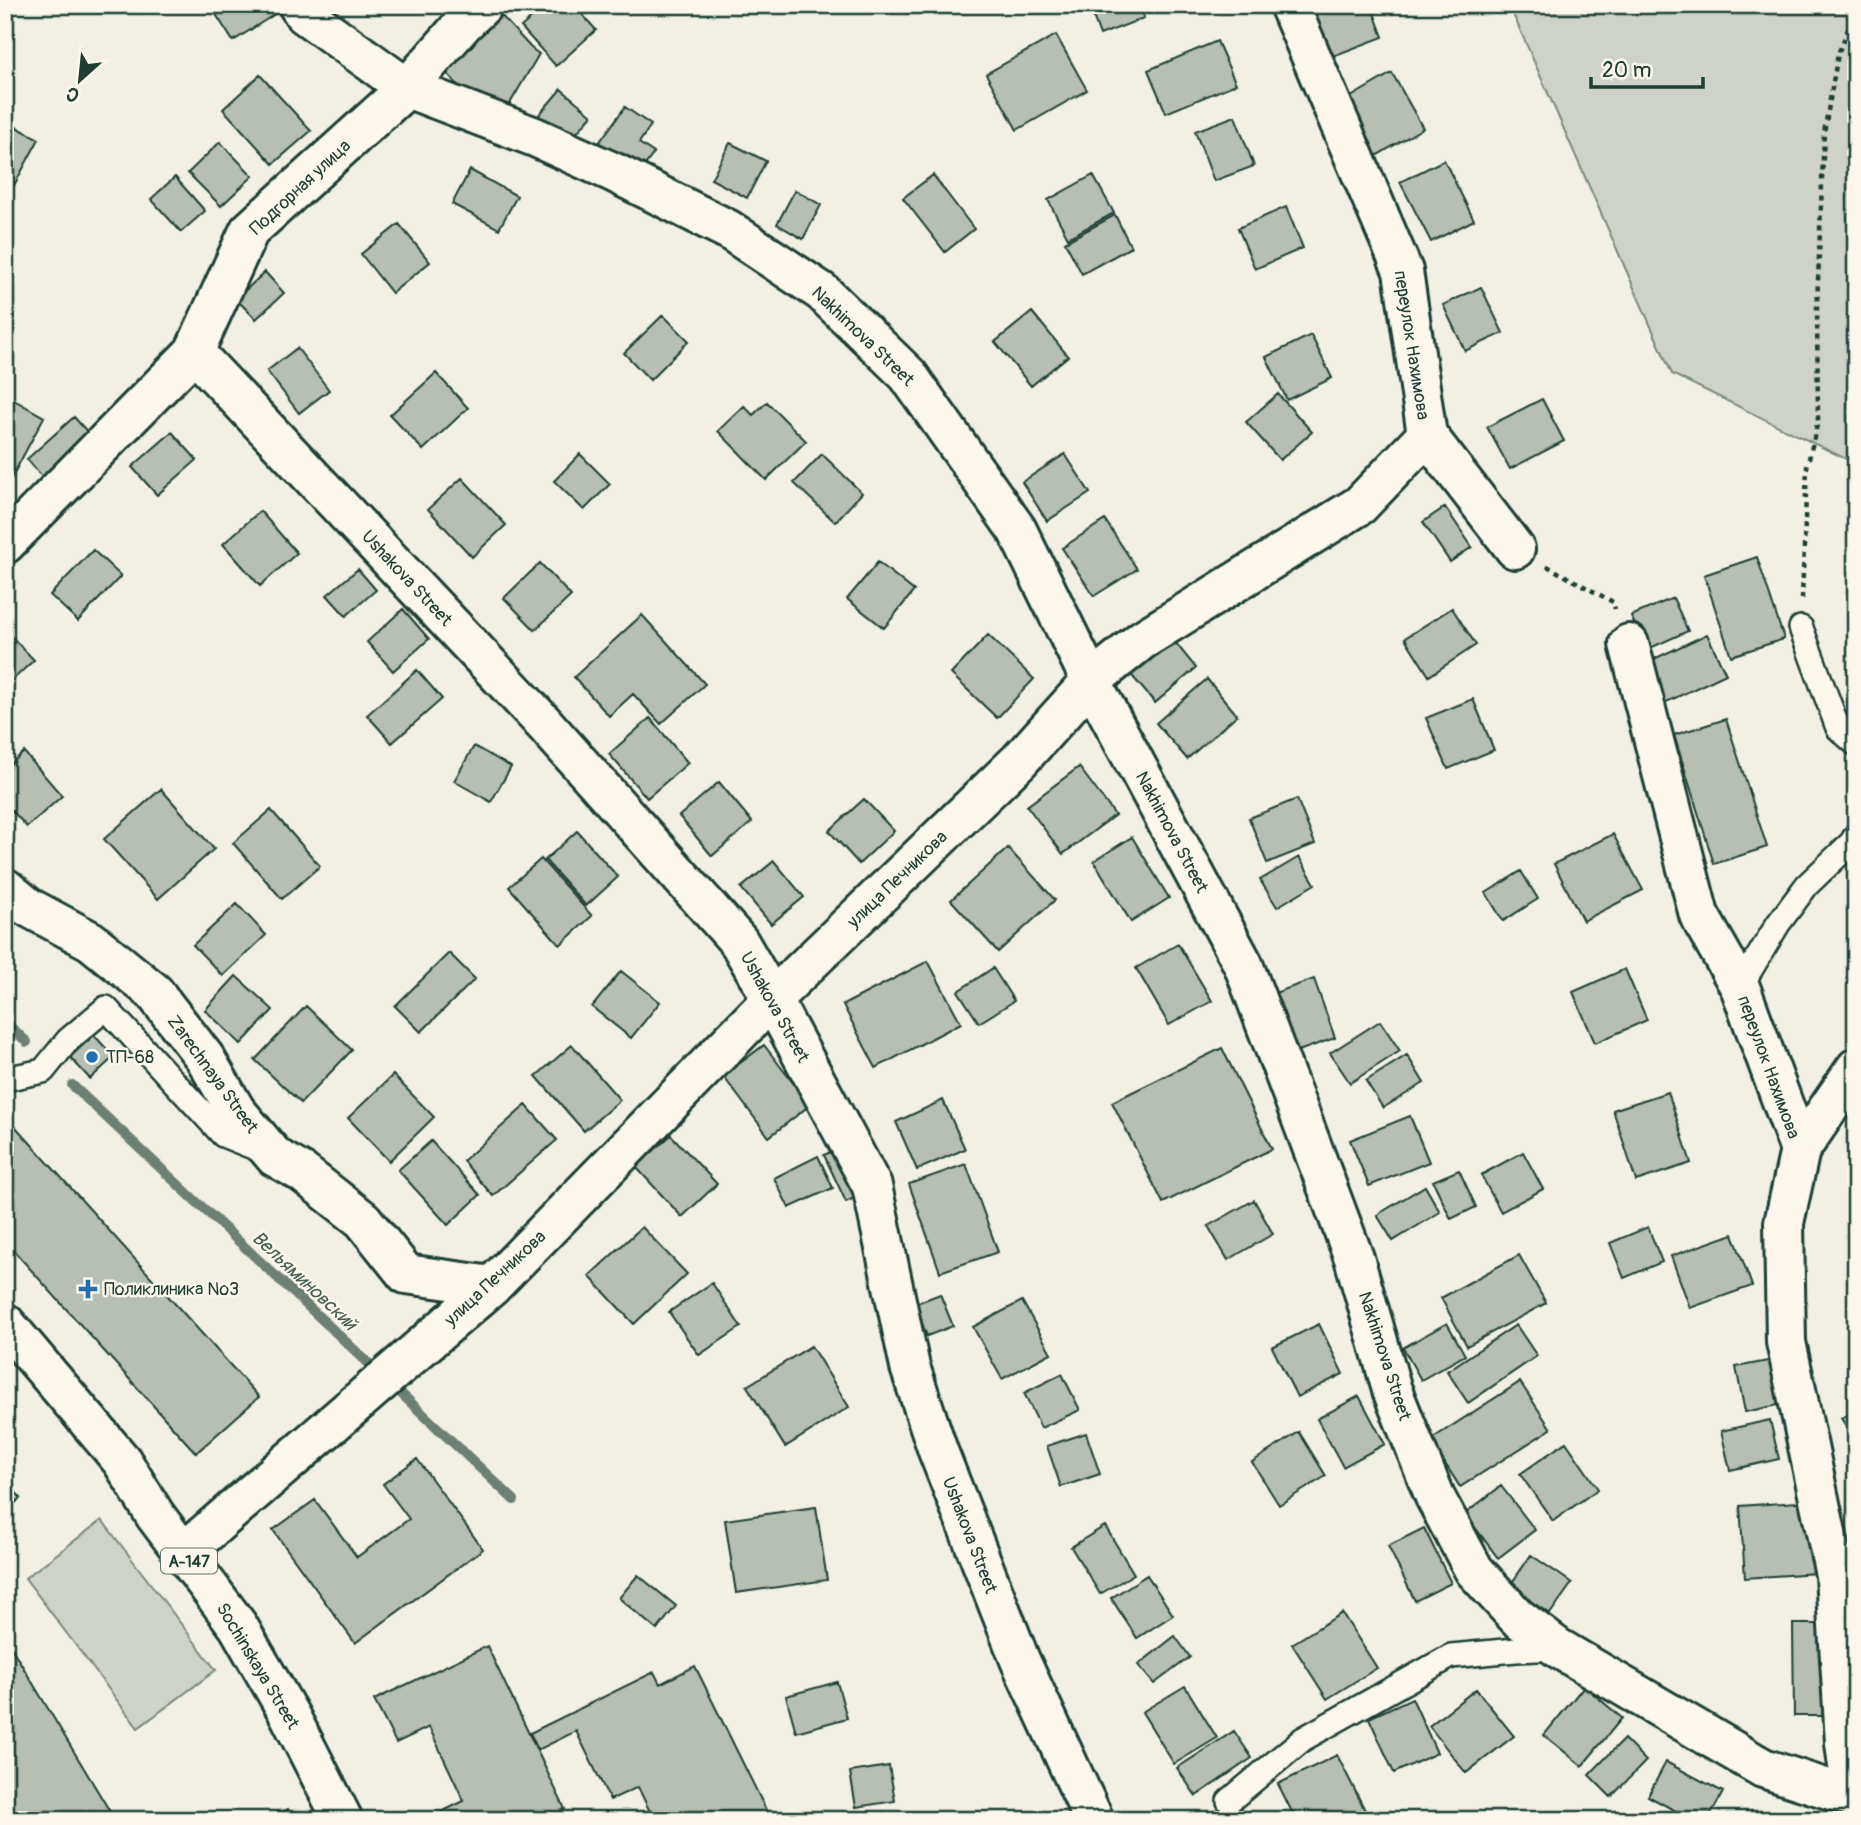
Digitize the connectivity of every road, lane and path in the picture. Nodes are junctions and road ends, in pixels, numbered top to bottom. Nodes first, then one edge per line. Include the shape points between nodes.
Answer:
1 (298, 5) edge
2 (483, 5) edge
3 (1290, 7) dead end
4 (1856, 21) edge
5 (407, 88) junction
6 (194, 352) junction
7 (1427, 435) junction
8 (5, 544) edge
9 (1516, 549) joint
10 (1801, 628) joint
11 (1629, 643) joint
12 (1091, 681) junction
13 (1856, 744) edge
14 (1856, 835) edge
15 (5, 888) edge
16 (1740, 986) junction
17 (772, 999) junction
18 (1856, 1068) edge
19 (5, 1079) edge
20 (1800, 1150) junction
21 (275, 1157) junction
22 (492, 1286) junction
23 (5, 1323) edge
24 (183, 1553) junction
25 (1558, 1648) junction
26 (1854, 1797) edge
27 (1228, 1801) dead end
28 (343, 1820) edge
29 (1094, 1820) edge

1 - 5 main road, Nakhimova Street via 304,14
2 - 5 main road, Подгорная улица
3 - 7 main road, переулок Нахимова via 1403,271
4 - 10 path via 1850,24 1838,54 1824,132 1818,421 1807,467
5 - 6 main road, Подгорная улица via 249,231
5 - 12 main road, Nakhimova Street via 615,173 729,230 822,292 908,375 1017,530
6 - 8 main road, Подгорная улица
6 - 17 main road, Ushakova Street via 550,730 739,942
7 - 9 main road, переулок Нахимова
7 - 12 main road, улица Печникова via 1360,505 1142,640
9 - 11 path via 1613,602
10 - 13 lane via 1838,728
11 - 16 main road, переулок Нахимова via 1699,915
12 - 17 main road, улица Печникова via 1019,761
12 - 25 main road, Nakhimova Street via 1243,964 1354,1258 1392,1390 1435,1497 1474,1570 1517,1617
14 - 16 lane via 1807,885
15 - 21 main road, Zarechnaya Street via 28,908 91,941 154,992 205,1058 236,1111
16 - 20 main road, переулок Нахимова
17 - 22 main road, улица Печникова
17 - 29 main road, Ushakova Street via 872,1186 910,1367 938,1451 1020,1660
18 - 20 main road
19 - 21 lane via 44,1071 68,1040 106,1008 223,1135
20 - 26 main road, переулок Нахимова via 1784,1223 1786,1342 1835,1575 1845,1743
21 - 22 main road, Zarechnaya Street via 363,1220 406,1274
22 - 24 main road, улица Печникова
23 - 24 main road, Sochinskaya Street / А-147 via 122,1461
24 - 28 main road, Sochinskaya Street / А-147 via 238,1626
25 - 26 main road, Nakhimova Street via 1763,1768
25 - 27 lane via 1451,1656 1303,1739

